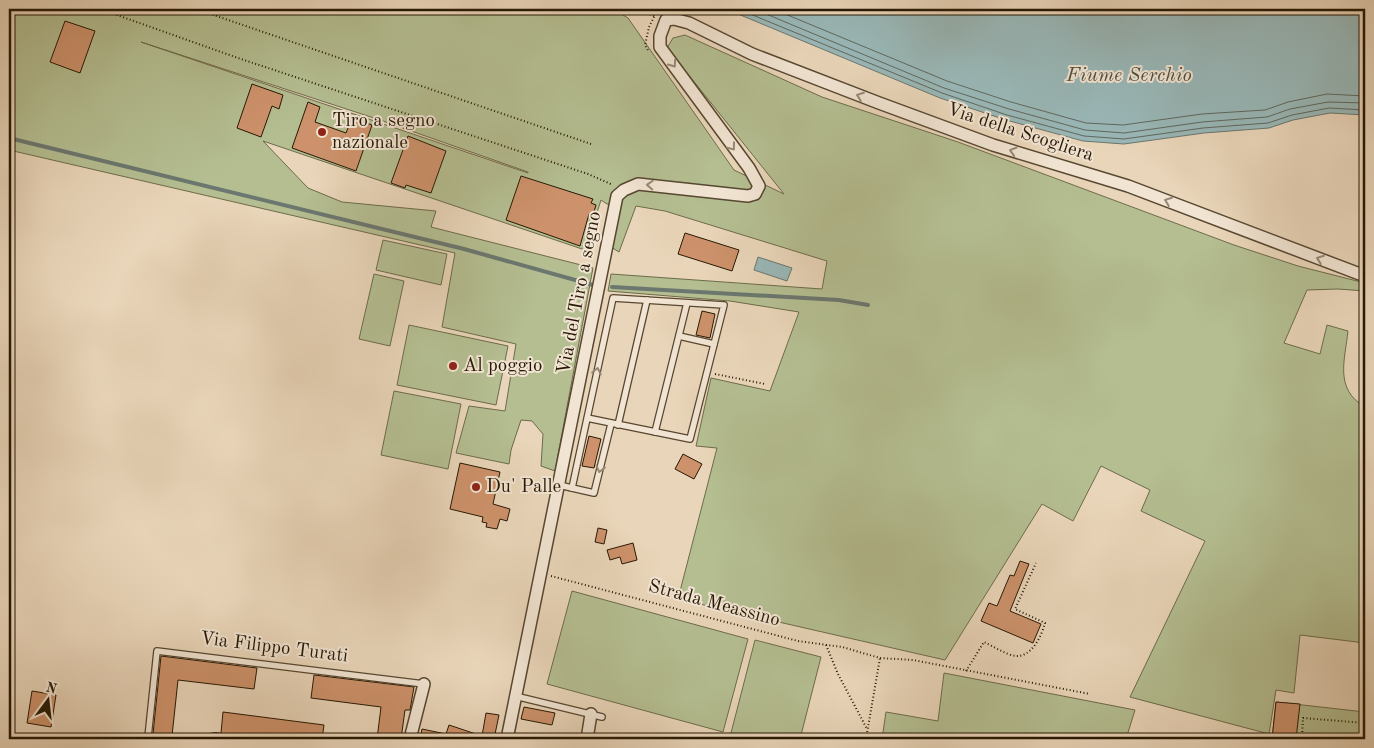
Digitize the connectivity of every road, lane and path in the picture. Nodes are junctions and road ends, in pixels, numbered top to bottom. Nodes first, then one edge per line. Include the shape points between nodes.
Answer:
1 (100, 9) edge
2 (196, 9) edge
3 (637, 9) edge
4 (658, 9) edge
5 (666, 20) junction
6 (649, 27) dead end
7 (591, 144) dead end
8 (620, 193) junction
9 (1365, 276) edge
10 (647, 300) junction
11 (687, 303) junction
12 (679, 336) junction
13 (714, 344) junction
14 (706, 372) junction
15 (765, 384) dead end
16 (587, 418) junction
17 (615, 424) junction
18 (655, 432) junction
19 (559, 485) junction
20 (572, 488) junction
21 (1036, 563) dead end
22 (541, 574) junction
23 (826, 645) junction
24 (880, 658) junction
25 (966, 671) junction
26 (424, 684) joint
27 (1090, 694) dead end
28 (516, 696) junction
29 (596, 715) joint
30 (1365, 723) edge
31 (868, 729) junction
32 (155, 739) edge
33 (410, 739) edge
34 (506, 739) edge
35 (587, 739) edge
36 (866, 739) edge
37 (1302, 739) edge

1 - 8 path via 588,174
2 - 7 path
3 - 5 path
4 - 6 path, bridge
5 -> 8 street via 660,47 759,186 755,194 748,196 650,184 638,184
9 -> 5 street, Via della Scogliera via 1128,186 993,145 879,103 752,54 690,23
8 - 19 street, Via del Tiro a segno
10 - 11 lane
16 -> 10 lane via 613,298
10 - 17 lane
11 - 12 lane
11 - 13 lane via 724,305
12 - 13 lane
12 - 18 lane
13 - 14 lane
14 - 15 path
14 - 18 lane via 690,439
16 - 17 lane
16 - 20 lane
17 - 18 lane
17 -> 20 lane via 594,493
19 - 20 lane
19 - 22 street, Via del Tiro a segno
21 - 25 path via 1016,609 1046,623 1041,638 1025,654 1016,656 984,642
22 - 23 path, Strada Meassino via 798,641
22 - 28 street, Via del Tiro a segno
23 - 24 path, Strada Meassino
23 - 31 path
24 - 25 path, Strada Meassino via 913,660
24 - 31 path
25 - 27 path, Strada Meassino
26 - 32 lane, Via Filippo Turati via 157,651 148,737
26 - 33 street, Via Filippo Turati
28 - 29 lane
28 - 34 street, Via del Tiro a segno
29 - 35 street
30 - 37 path via 1304,718
31 - 36 path

